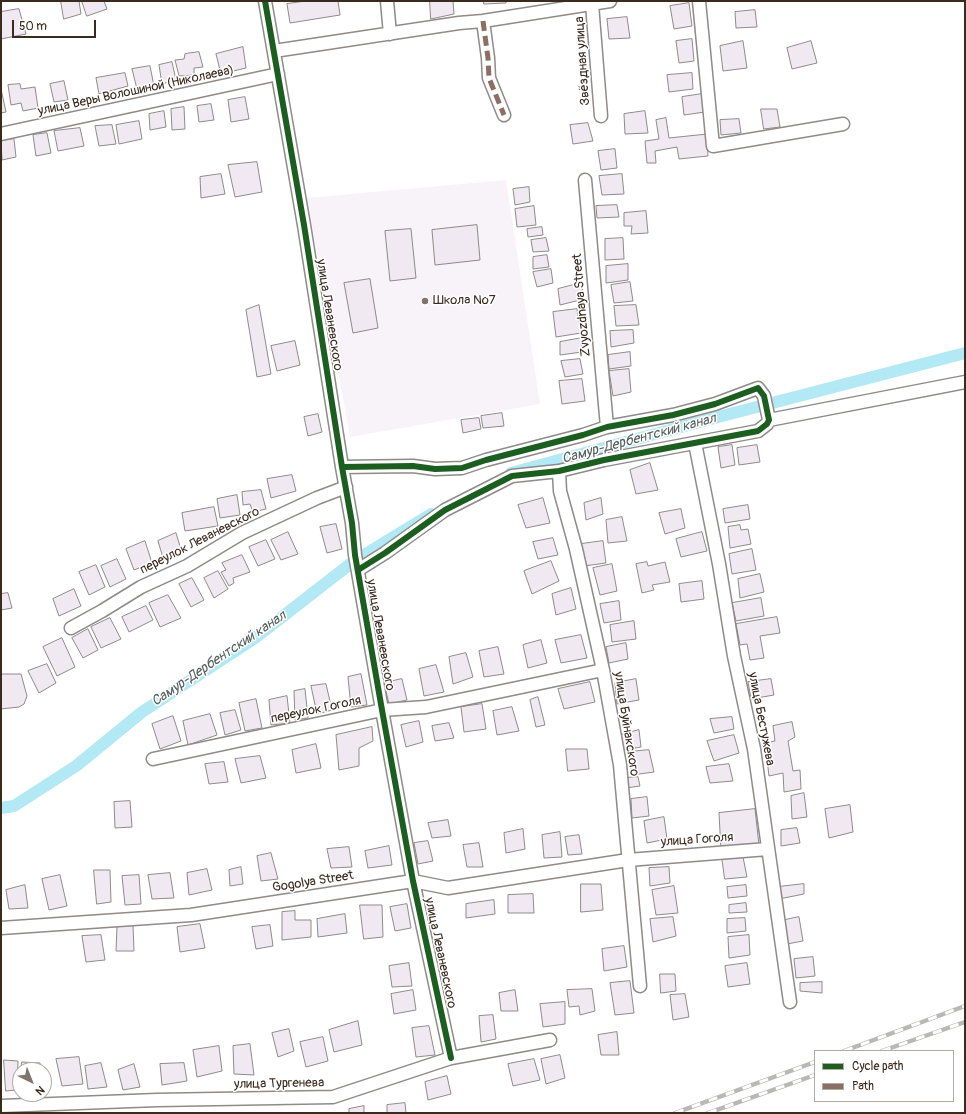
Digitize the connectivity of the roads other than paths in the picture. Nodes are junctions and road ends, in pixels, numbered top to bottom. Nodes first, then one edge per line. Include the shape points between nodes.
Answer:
1 (265, 1) edge
2 (387, 1) edge
3 (610, 1) edge
4 (699, 1) edge
5 (592, 4) junction
6 (482, 21) junction
7 (390, 34) junction
8 (274, 51) junction
9 (278, 74) junction
10 (504, 115) dead end
11 (601, 116) dead end
12 (843, 124) dead end
13 (1, 134) edge
14 (585, 180) dead end
15 (965, 382) edge
16 (768, 417) junction
17 (607, 426) junction
18 (695, 443) junction
19 (342, 467) junction
20 (559, 471) junction
21 (346, 487) junction
22 (356, 563) junction
23 (71, 628) dead end
24 (603, 670) junction
25 (382, 710) junction
26 (153, 759) dead end
27 (768, 849) junction
28 (628, 860) junction
29 (413, 881) junction
30 (1, 928) edge
31 (640, 986) dead end
32 (790, 1002) dead end
33 (550, 1040) dead end
34 (451, 1058) junction
35 (1, 1106) edge

1 - 8 street, улица Леваневского
2 - 7 street
3 - 5 street
4 - 12 street via 713,146
5 - 6 street
5 - 11 street, Звёздная улица
6 - 7 street
6 - 10 street via 489,78
7 - 8 street
8 - 9 street, улица Леваневского
9 - 13 street, улица Веры Волошиной (Николаева)
9 - 19 street, улица Леваневского
14 - 17 street, Zvyozdnaya Street
15 - 16 street
16 - 17 street via 764,396 758,388 715,404 673,415
16 - 18 street via 767,424 758,431
17 - 19 street via 462,468
18 - 20 street
18 - 27 street, улица Бестужева via 734,656 754,749
19 - 21 street, улица Леваневского
20 - 22 street via 512,476 445,510 386,553
20 - 24 street, улица Буйнакского via 560,491 576,548
21 - 22 street, улица Леваневского
21 - 23 street, переулок Леваневского via 242,533 187,566 141,586
22 - 25 street, улица Леваневского
24 - 25 street, переулок Гоголя via 426,707
24 - 28 street, улица Буйнакского via 620,765
25 - 26 street, переулок Гоголя
25 - 29 street, улица Леваневского
27 - 28 street, улица Гоголя
27 - 32 street, улица Бестужева
28 - 29 street, Gogolya Street via 448,888
28 - 31 street, улица Буйнакского
29 - 30 street, Gogolya Street via 191,915
29 - 34 street, улица Леваневского
33 - 34 street, улица Тургенева
34 - 35 street, улица Тургенева via 333,1097

